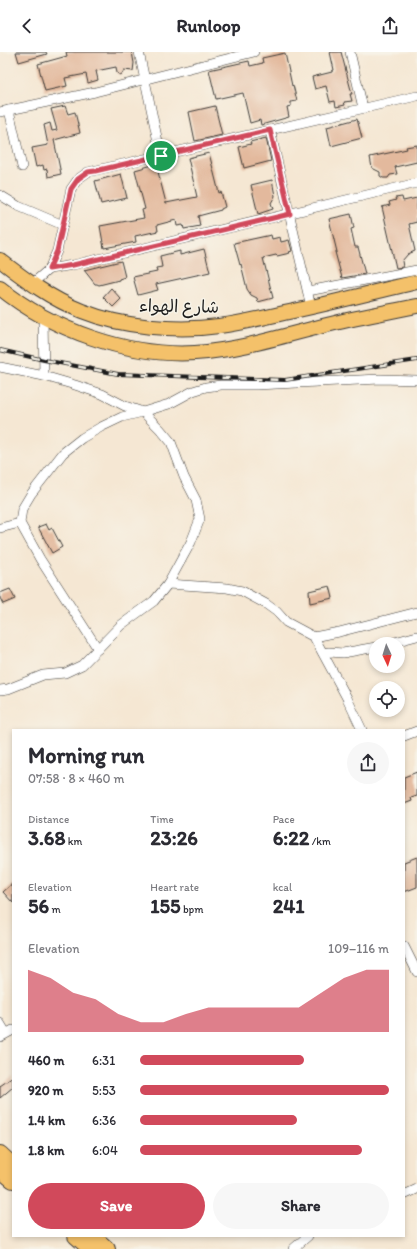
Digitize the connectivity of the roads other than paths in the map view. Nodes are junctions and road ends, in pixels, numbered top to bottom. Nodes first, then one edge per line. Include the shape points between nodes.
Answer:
1 (139, 52) edge
2 (254, 52) edge
3 (350, 52) edge
4 (145, 80) junction
5 (417, 96) edge
6 (363, 108) junction
7 (5, 111) edge
8 (270, 130) junction
9 (161, 156) junction
10 (22, 167) dead end
11 (417, 183) edge
12 (0, 195) edge
13 (290, 214) junction
14 (63, 225) junction
15 (0, 260) edge
16 (49, 269) junction
17 (417, 270) edge
18 (417, 282) edge
19 (32, 284) junction
20 (0, 288) edge
21 (308, 291) junction
22 (417, 306) edge
23 (311, 307) junction
24 (43, 317) junction
25 (106, 319) junction
26 (104, 342) junction
27 (0, 368) edge
28 (44, 376) junction
29 (417, 380) edge
30 (143, 412) junction
31 (20, 523) junction
32 (0, 528) edge
33 (168, 584) junction
34 (417, 612) edge
35 (417, 636) edge
36 (314, 637) junction
37 (405, 639) edge
38 (369, 648) edge
39 (98, 649) junction
40 (323, 653) junction
41 (0, 690) edge
42 (362, 729) edge
43 (417, 731) edge
44 (405, 736) edge
45 (405, 948) edge
46 (416, 968) edge
47 (0, 1023) edge
48 (6, 1033) edge
49 (0, 1154) edge
50 (12, 1165) edge
51 (0, 1169) edge
52 (12, 1179) edge
53 (417, 1189) edge
54 (405, 1195) edge
55 (77, 1237) edge
56 (93, 1237) edge
57 (307, 1237) edge
58 (91, 1249) edge
59 (107, 1249) edge
60 (293, 1249) edge

1 - 4 street
2 - 4 street
3 - 6 street
4 - 7 street
4 - 9 street
5 - 6 street
6 - 8 street
7 - 10 street
8 - 9 street
8 - 13 street
9 - 14 street via 83,175 71,189
11 - 13 street
12 - 14 street via 18,206
13 - 16 street
13 - 21 street
14 - 16 street via 57,251
15 - 19 main road, شارع الهواء
16 - 19 street
17 - 21 street
18 - 23 main road, شارع الهواء
19 - 25 main road, شارع الهواء via 82,311
20 - 24 main road
21 - 23 street
22 - 26 main road via 250,344 194,353 149,351
23 - 25 main road, شارع الهواء via 218,326 190,328 159,328
24 - 26 main road via 67,329
24 - 28 street
25 - 26 main road
27 - 28 street
28 - 30 street via 102,394
29 - 30 street via 380,378 221,385 193,391 168,404
30 - 31 street via 122,417 101,427 63,453 31,494 22,509
30 - 33 street via 171,442 199,510 200,519 196,530
31 - 32 street
31 - 39 street
33 - 36 street via 242,591 266,604 286,622
33 - 39 street via 154,601 121,625
34 - 36 street
35 - 37 street
36 - 40 street
38 - 40 street
39 - 41 street via 82,665 65,673 43,675
40 - 42 street
43 - 44 street
45 - 46 street
47 - 48 street
49 - 50 highway
51 - 52 highway
53 - 54 street
55 - 58 highway
56 - 59 highway
57 - 60 street

